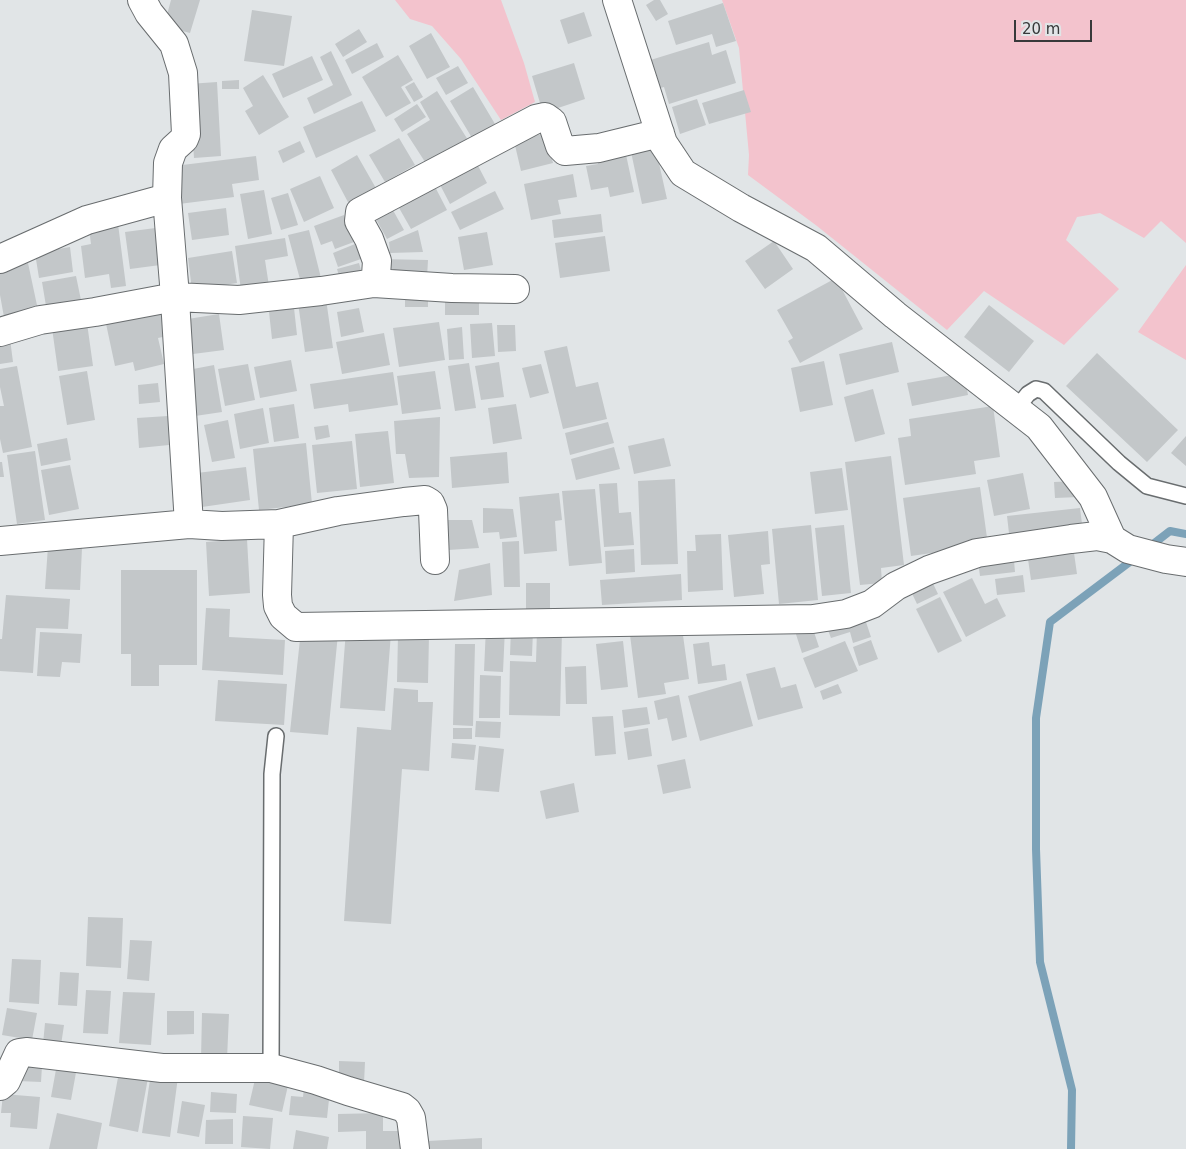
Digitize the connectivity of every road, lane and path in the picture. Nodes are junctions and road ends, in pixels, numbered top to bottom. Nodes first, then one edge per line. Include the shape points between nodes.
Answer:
1 (142, 0) edge
2 (617, 0) edge
3 (660, 133) junction
4 (167, 198) junction
5 (0, 259) edge
6 (374, 283) junction
7 (515, 289) dead end
8 (175, 297) junction
9 (0, 332) edge
10 (1016, 409) junction
11 (1186, 496) edge
12 (189, 524) junction
13 (279, 524) junction
14 (0, 540) edge
15 (1120, 544) junction
16 (435, 560) dead end
17 (1176, 560) edge
18 (276, 736) dead end
19 (271, 1068) junction
20 (0, 1086) edge
21 (416, 1149) edge

1 - 4 street via 174,44 183,73 186,134 173,149 168,163
2 - 3 street
3 - 6 street via 599,148 565,151 560,146 552,122 545,117 536,119 360,212 359,221 377,261
3 - 10 street via 683,173 816,248 895,315
4 - 5 street via 87,220
4 - 8 street
6 - 7 street
6 - 8 street via 239,300
8 - 9 street via 40,320
8 - 12 street
10 - 11 lane via 1036,388 1044,391 1147,486
10 - 15 street via 1040,427 1093,497
12 - 13 street
12 - 14 street
13 - 15 street via 278,606 283,616 296,627 813,619 846,614 872,604 904,582 977,553 1097,536
13 - 16 street via 338,511 425,500 434,510
15 - 17 street
18 - 19 lane via 272,774
19 - 20 street via 162,1068 22,1052
19 - 21 street via 402,1108 411,1118

